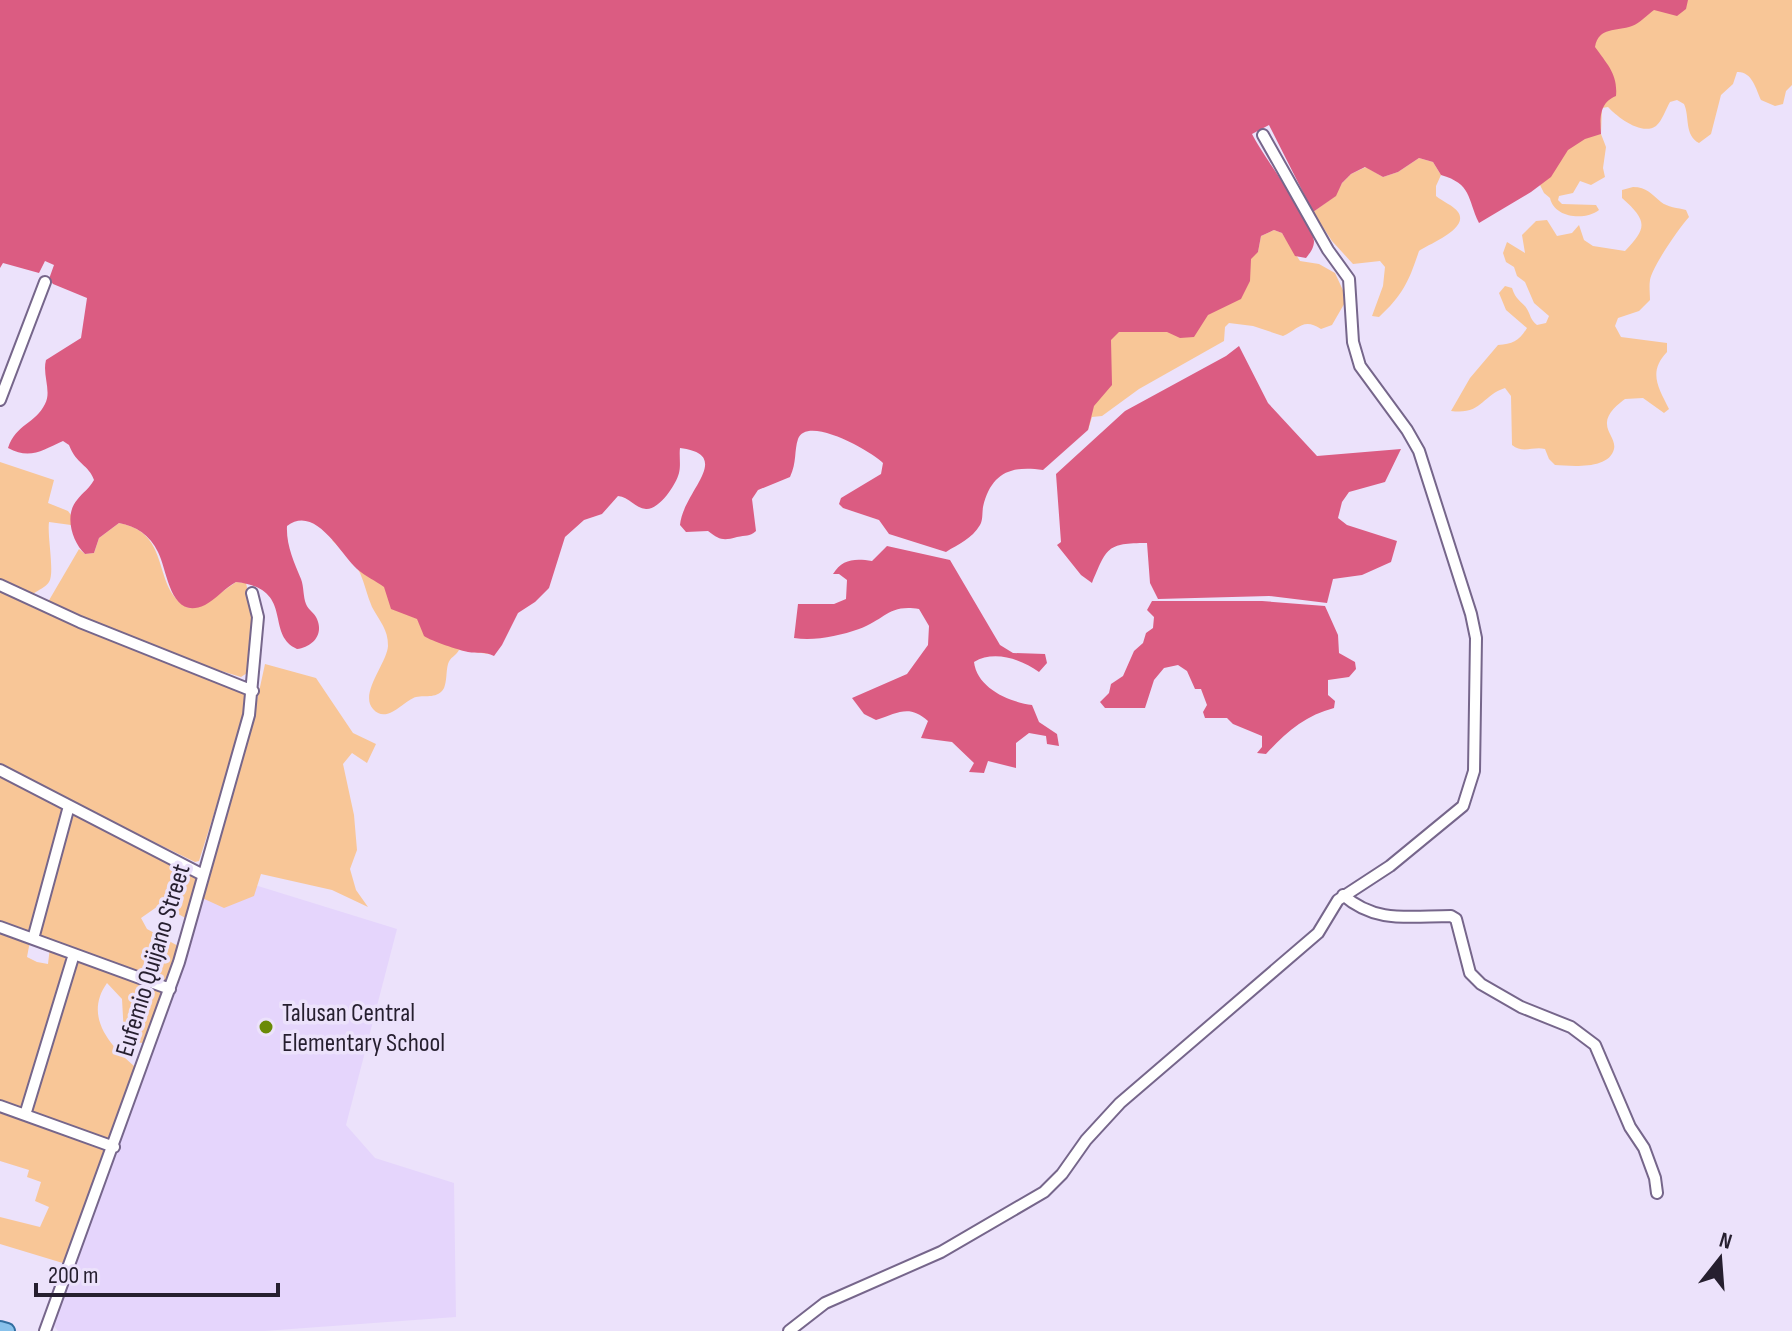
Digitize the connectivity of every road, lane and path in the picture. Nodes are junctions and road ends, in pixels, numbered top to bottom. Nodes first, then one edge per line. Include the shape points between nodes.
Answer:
1 (1263, 135) dead end
2 (45, 282) dead end
3 (0, 400) edge
4 (0, 585) edge
5 (252, 593) dead end
6 (253, 691) junction
7 (0, 770) edge
8 (69, 806) junction
9 (203, 875) junction
10 (1343, 895) junction
11 (0, 927) edge
12 (33, 939) junction
13 (74, 954) junction
14 (170, 989) junction
15 (0, 1106) edge
16 (25, 1115) junction
17 (114, 1147) junction
18 (1657, 1193) dead end
19 (0, 1329) edge
20 (7, 1331) edge
21 (45, 1331) edge
22 (789, 1331) edge

1 - 10 street via 1349,279 1350,322 1360,366 1419,451 1476,638 1474,771 1463,806 1390,866
2 - 3 street
4 - 6 street
5 - 6 street, Eufemio Quijano Street via 258,617
6 - 9 street, Eufemio Quijano Street
7 - 8 street
8 - 9 street
8 - 12 street
9 - 14 street, Eufemio Quijano Street
10 - 18 street via 1368,913 1451,916 1470,973 1481,984 1571,1027 1595,1045 1644,1148
10 - 22 street via 1318,933 1120,1103 1044,1192 941,1252 825,1303
11 - 12 street
12 - 13 street
13 - 14 street
13 - 16 street
14 - 17 street, Eufemio Quijano Street
15 - 16 street
16 - 17 street
17 - 21 street, Eufemio Quijano Street
19 - 20 main road

